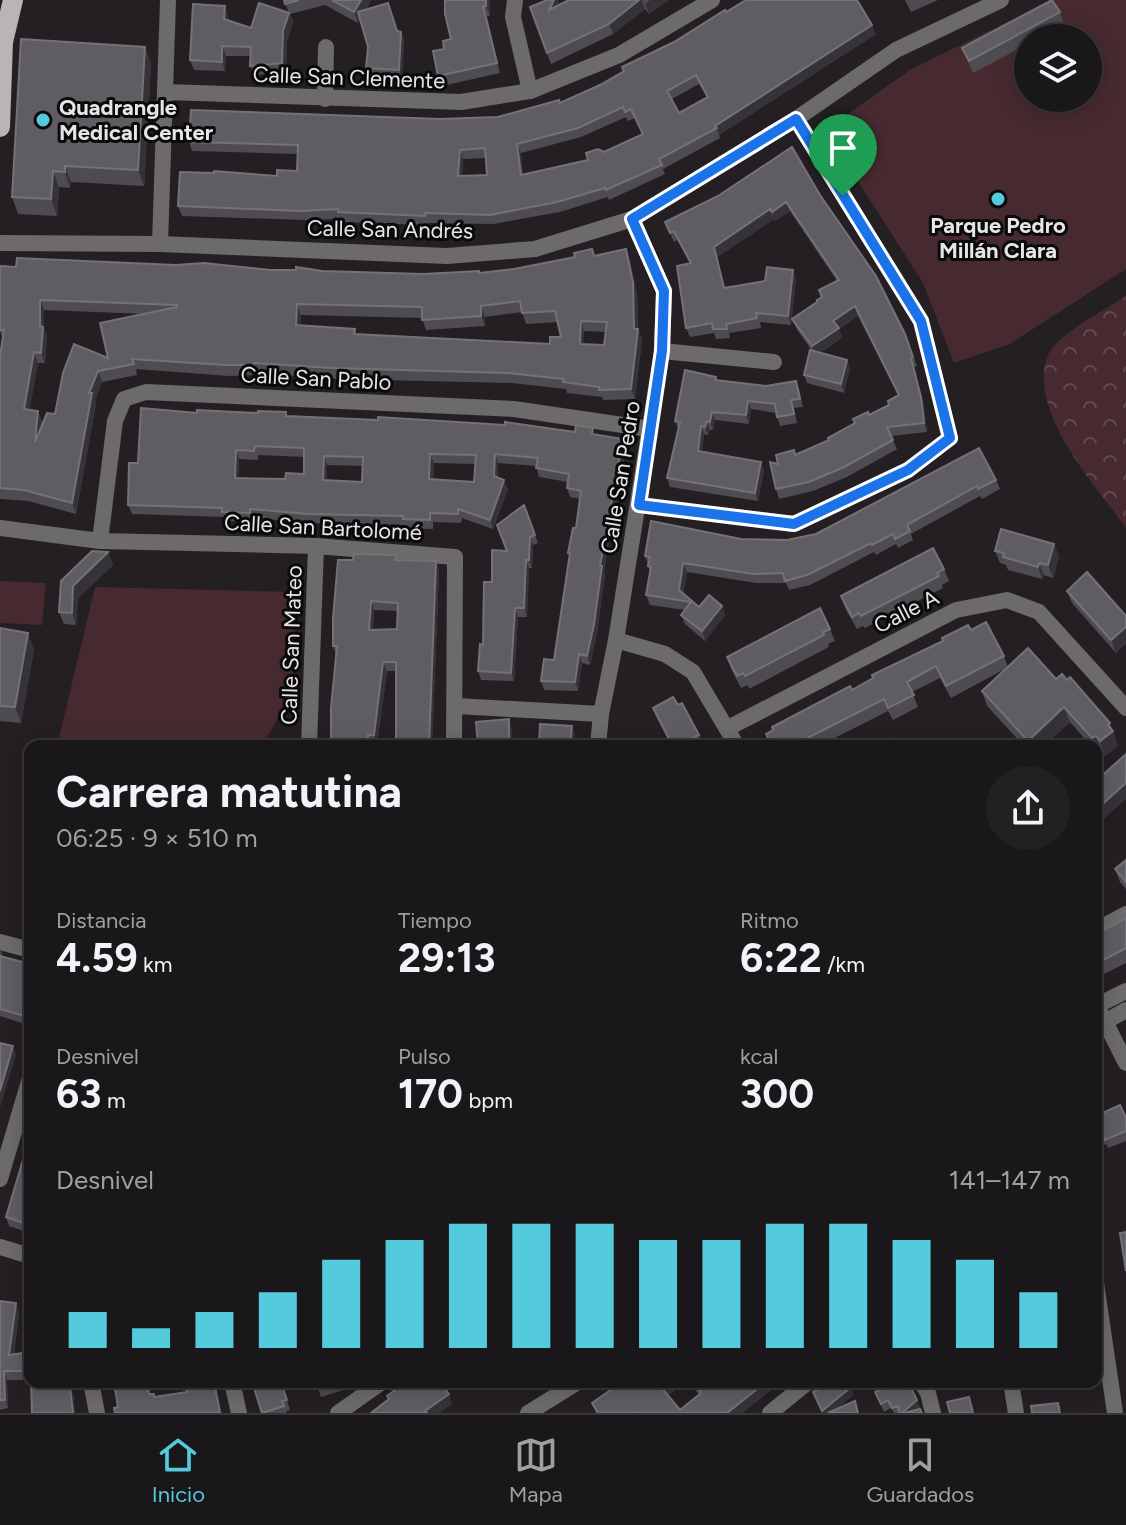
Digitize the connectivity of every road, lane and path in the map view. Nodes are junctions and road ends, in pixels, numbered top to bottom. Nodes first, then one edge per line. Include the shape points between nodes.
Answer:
1 (13, 0) edge
2 (168, 0) edge
3 (515, 0) edge
4 (712, 0) edge
5 (1001, 0) edge
6 (326, 47) dead end
7 (530, 91) junction
8 (166, 92) junction
9 (325, 99) junction
10 (796, 119) junction
11 (0, 127) edge
12 (632, 219) junction
13 (0, 243) edge
14 (160, 244) junction
15 (662, 351) junction
16 (774, 362) dead end
17 (650, 429) junction
18 (639, 505) junction
19 (0, 528) edge
20 (100, 541) junction
21 (316, 546) junction
22 (616, 640) junction
23 (456, 706) junction
24 (1126, 708) edge
25 (601, 714) junction
26 (728, 728) junction
27 (309, 740) edge
28 (454, 740) edge
29 (599, 740) edge
30 (734, 740) edge
31 (1126, 914) edge
32 (1102, 927) edge
33 (0, 942) edge
34 (24, 948) edge
35 (1126, 991) edge
36 (1102, 1003) edge
37 (1126, 1010) edge
38 (1102, 1023) edge
39 (1102, 1026) edge
40 (1126, 1063) edge
41 (24, 1098) edge
42 (0, 1179) edge
43 (0, 1247) edge
44 (24, 1254) edge
45 (1102, 1324) edge
46 (92, 1388) edge
47 (233, 1388) edge
48 (371, 1388) edge
49 (568, 1388) edge
50 (801, 1388) edge
51 (925, 1388) edge
52 (1012, 1388) edge
53 (790, 1397) junction
54 (97, 1413) edge
55 (239, 1413) edge
56 (338, 1413) edge
57 (528, 1413) edge
58 (770, 1413) edge
59 (799, 1413) edge
60 (933, 1413) edge
61 (1016, 1413) edge
62 (1115, 1413) edge

1 - 11 main road via 3,42
2 - 8 street
3 - 7 street via 513,17
4 - 7 street, Calle San Clemente via 619,55
5 - 10 street, Calle San Andrés via 896,50
6 - 9 street
7 - 9 street, Calle San Clemente via 461,102
8 - 9 street, Calle San Clemente
8 - 14 street
10 - 12 street, Calle San Andrés
10 - 18 street via 921,321 950,438 908,470 794,524
12 - 14 street, Calle San Andrés via 535,249 447,256
12 - 15 street, Calle San Pedro via 664,291
13 - 14 street, Calle San Andrés
15 - 16 street
15 - 17 street, Calle San Pedro
17 - 18 street, Calle San Pedro
17 - 20 street, Calle San Pablo via 514,409 146,392 124,399 115,421
18 - 22 street, Calle San Pedro
19 - 20 street, Calle San Bartolomé
20 - 21 street, Calle San Bartolomé
21 - 23 street, Calle San Bartolomé via 455,557
21 - 27 street, Calle San Mateo
22 - 25 street, Calle San Pedro
22 - 26 street via 665,654 693,672
23 - 25 street
23 - 28 street, Calle San Bartolomé
24 - 26 street, Calle A via 1039,612 1007,600 956,610
25 - 29 street, Calle San Pedro
26 - 30 street
31 - 32 street
33 - 34 street
35 - 36 street
37 - 38 street
39 - 40 street
41 - 42 street
43 - 44 street
45 - 62 street
46 - 54 street
47 - 55 street
48 - 56 street
49 - 57 street
50 - 53 street
51 - 60 street
52 - 61 street
53 - 58 street
53 - 59 street

